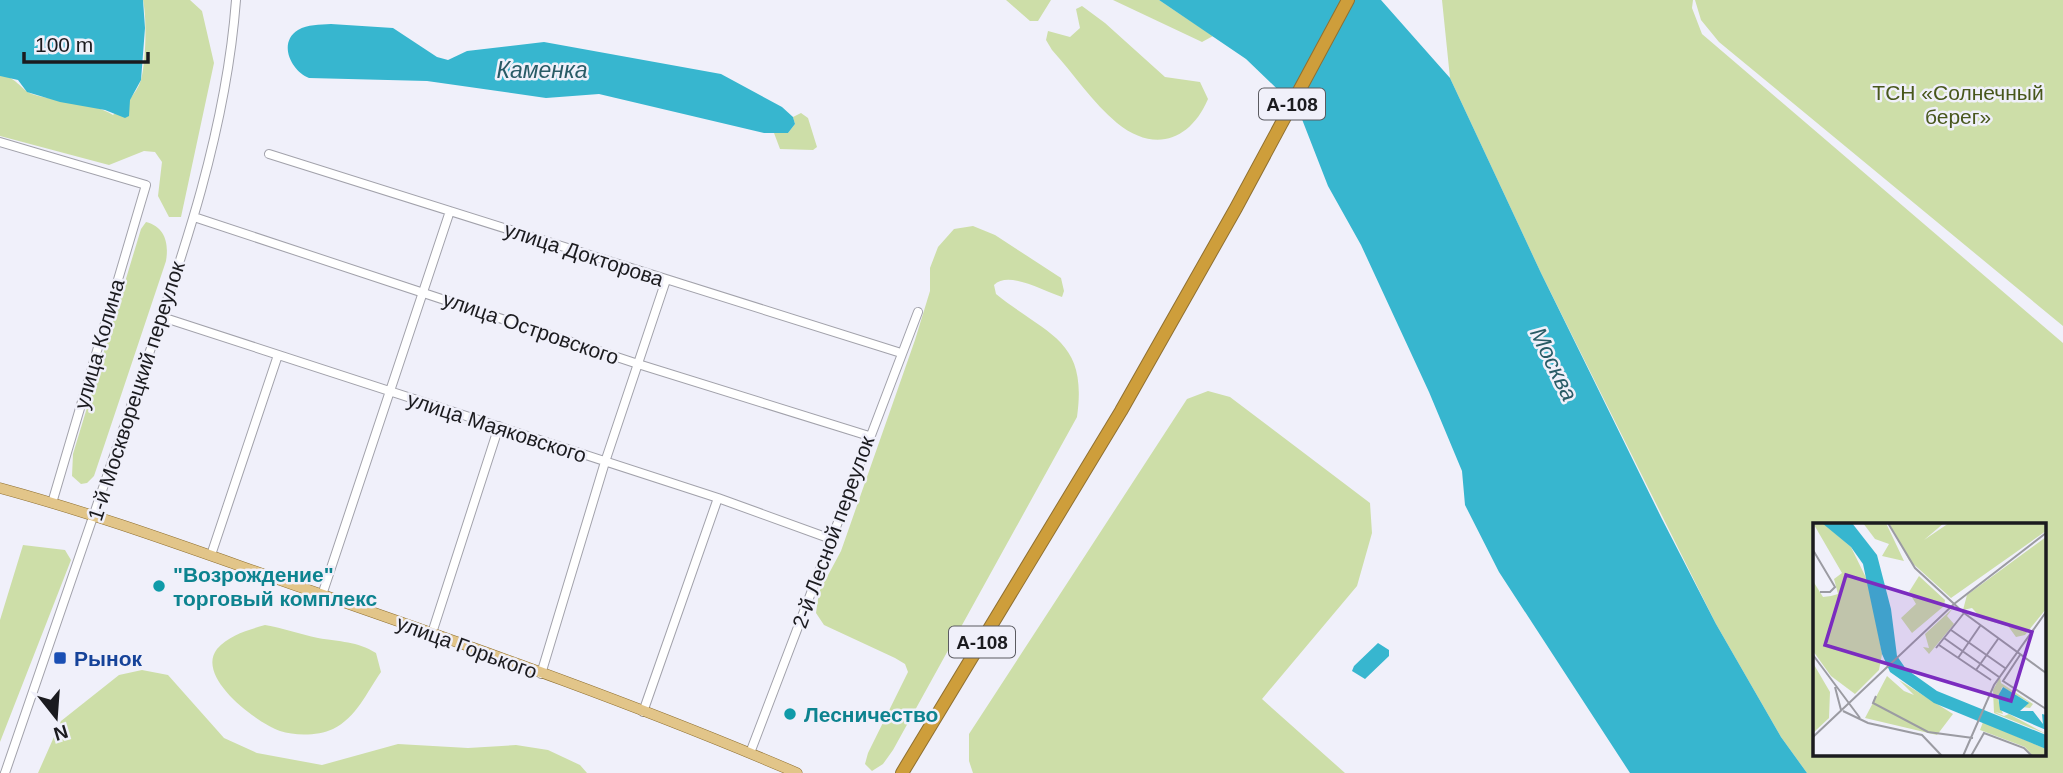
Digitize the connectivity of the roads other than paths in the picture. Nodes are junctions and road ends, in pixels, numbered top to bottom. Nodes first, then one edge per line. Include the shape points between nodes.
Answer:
1 (236, 0) edge
2 (1348, 0) edge
3 (0, 142) edge
4 (269, 154) dead end
5 (450, 211) junction
6 (194, 217) junction
7 (666, 280) junction
8 (423, 291) junction
9 (918, 312) dead end
10 (162, 317) junction
11 (901, 353) junction
12 (278, 355) junction
13 (638, 364) junction
14 (389, 392) junction
15 (499, 426) junction
16 (869, 436) junction
17 (605, 462) junction
18 (0, 488) edge
19 (718, 498) junction
20 (52, 503) junction
21 (94, 515) junction
22 (831, 539) junction
23 (211, 555) junction
24 (322, 595) junction
25 (432, 633) junction
26 (541, 674) junction
27 (643, 712) junction
28 (750, 753) junction
29 (5, 773) edge
30 (797, 773) edge
31 (902, 773) edge

1 - 6 street, 1-й Москворецкий переулок via 222,111
2 - 31 highway, А-108 via 1121,411
3 - 20 street, улица Колина via 146,185
4 - 5 street, улица Докторова
5 - 7 street, улица Докторова
5 - 8 street
6 - 8 street, улица Островского
6 - 10 street, 1-й Москворецкий переулок
7 - 11 street, улица Докторова
7 - 13 street
8 - 13 street, улица Островского
8 - 14 street
9 - 11 street, 2-й Лесной переулок
10 - 12 street, улица Маяковского
10 - 21 street, 1-й Москворецкий переулок
11 - 16 street, 2-й Лесной переулок
12 - 14 street, улица Маяковского
12 - 23 street
13 - 16 street, улица Островского
13 - 17 street
14 - 15 street, улица Маяковского
14 - 24 street
15 - 17 street, улица Маяковского
15 - 25 street
16 - 22 street, 2-й Лесной переулок
17 - 19 street, улица Маяковского
17 - 26 street
18 - 20 main road, улица Горького
19 - 22 street, улица Маяковского
19 - 27 street
20 - 21 main road, улица Горького
21 - 23 main road, улица Горького
21 - 29 street, 1-й Москворецкий переулок
22 - 28 street, 2-й Лесной переулок
23 - 24 main road, улица Горького
24 - 25 main road, улица Горького
25 - 26 main road, улица Горького
26 - 27 main road, улица Горького
27 - 28 main road, улица Горького
28 - 30 main road, улица Горького

